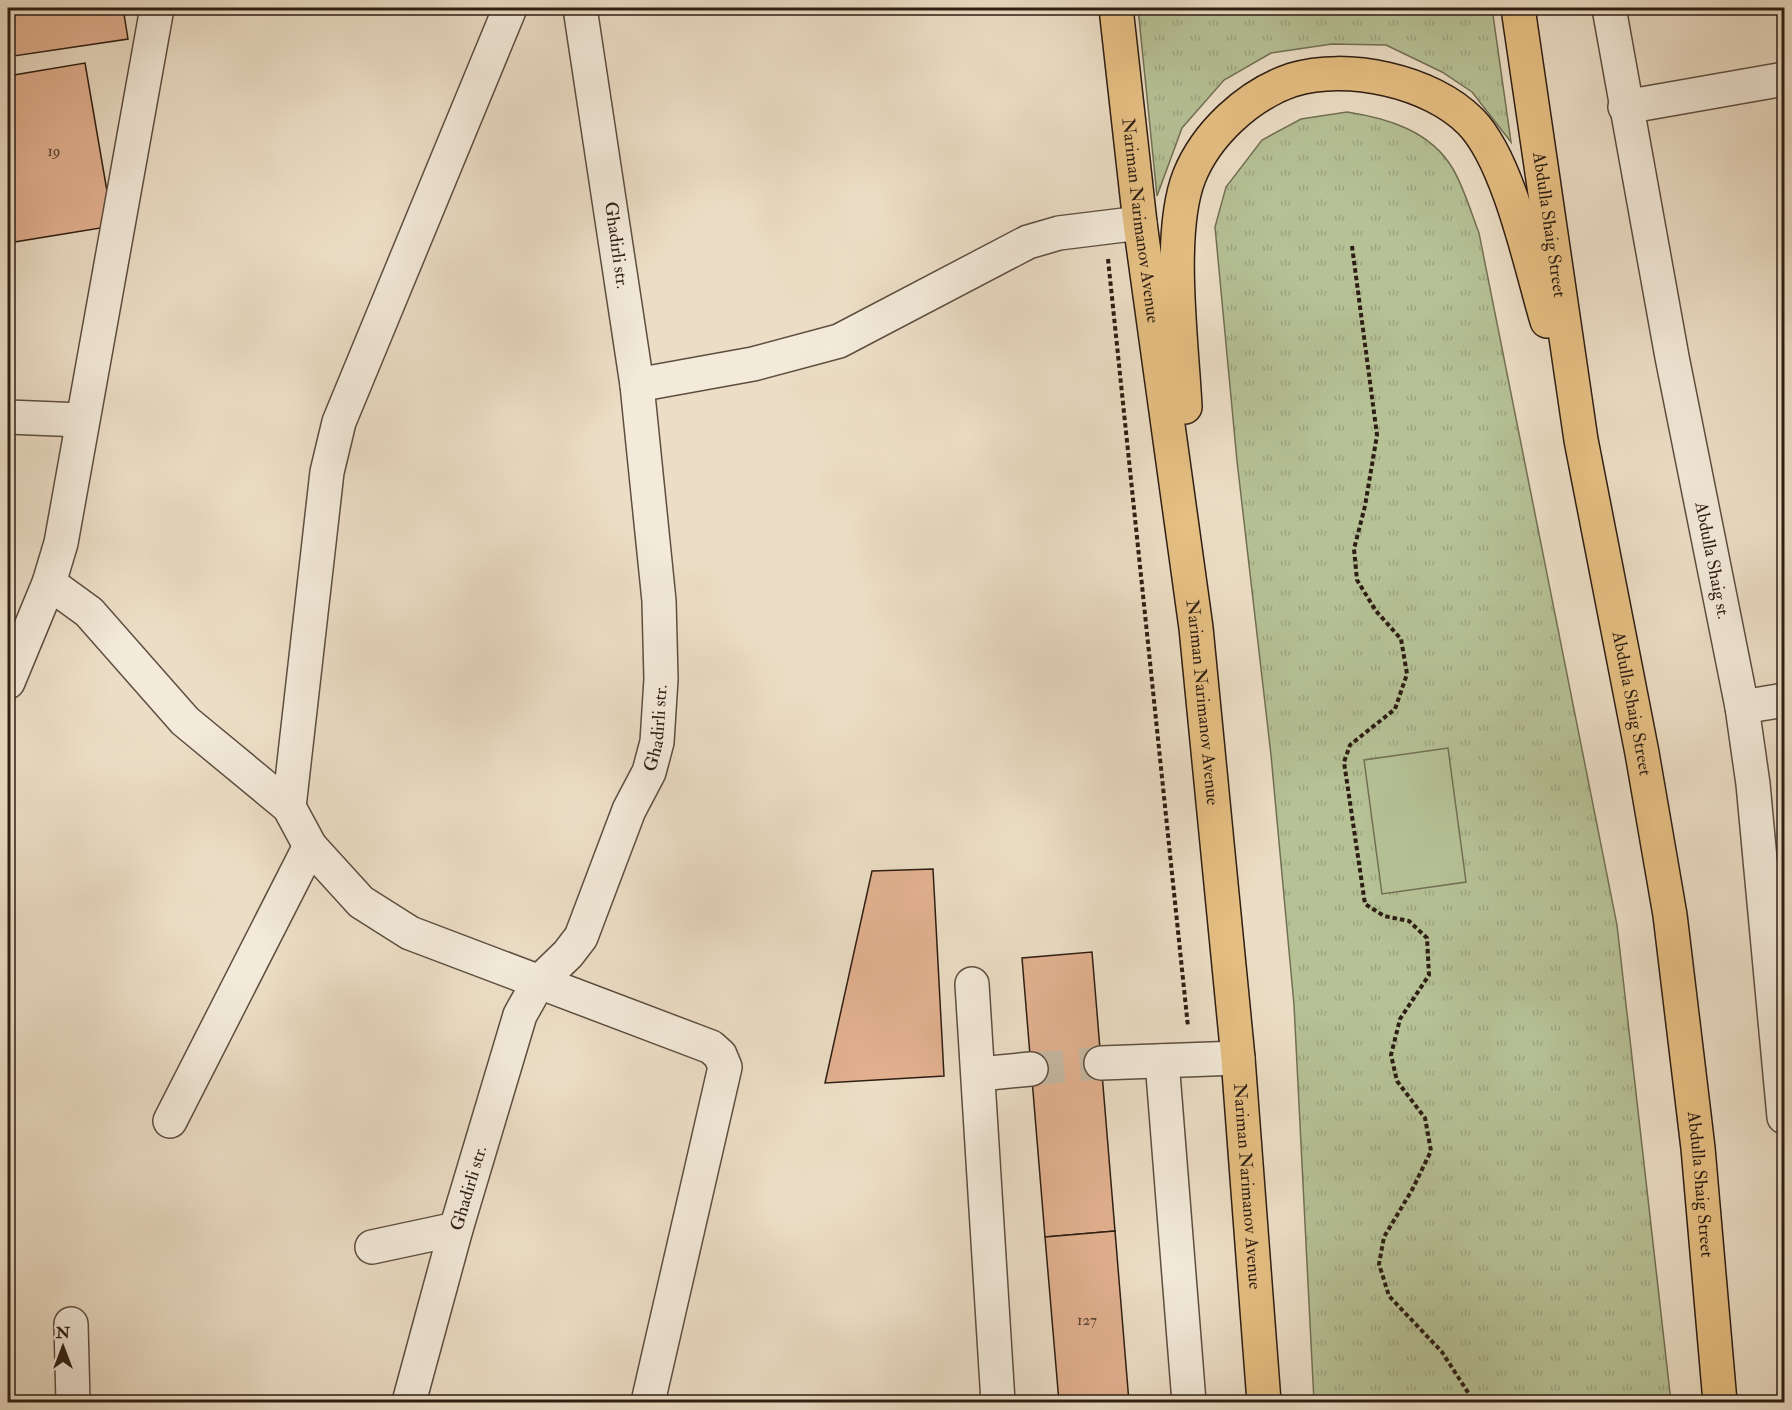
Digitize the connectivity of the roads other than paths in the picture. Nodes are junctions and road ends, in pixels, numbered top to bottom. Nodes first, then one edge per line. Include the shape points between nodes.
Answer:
1 (157, 8) edge
2 (510, 8) edge
3 (580, 8) edge
4 (1116, 8) edge
5 (1518, 8) edge
6 (1609, 8) edge
7 (1785, 79) edge
8 (1625, 106) junction
9 (1140, 223) junction
10 (637, 385) junction
11 (8, 417) edge
12 (82, 420) junction
13 (1581, 440) junction
14 (49, 583) junction
15 (1196, 628) junction
16 (8, 682) edge
17 (1785, 700) edge
18 (1742, 707) junction
19 (289, 807) junction
20 (310, 846) junction
21 (538, 983) junction
22 (972, 984) dead end
23 (1238, 1058) junction
24 (1177, 1060) junction
25 (1101, 1063) tunnel mouth
26 (1031, 1069) tunnel mouth
27 (978, 1074) junction
28 (1785, 1118) edge
29 (170, 1121) dead end
30 (456, 1229) junction
31 (372, 1247) dead end
32 (71, 1324) dead end
33 (73, 1402) edge
34 (409, 1402) edge
35 (648, 1402) edge
36 (998, 1402) edge
37 (1189, 1402) edge
38 (1264, 1402) edge
39 (1720, 1402) edge

1 - 12 street
2 - 19 street via 339,422 327,472
3 - 10 street, Ghadirli str.
4 - 9 main road, Nariman Narimanov Avenue
5 - 13 main road, Abdulla Shaig Street
6 - 8 street, Abdulla Shaig st.
7 - 8 street
8 - 18 street, Abdulla Shaig st.
9 - 10 street via 1059,233 1028,242 839,341 753,364
9 - 15 main road, Nariman Narimanov Avenue
10 - 21 street, Ghadirli str. via 659,601 661,679 657,742 649,772 629,810 581,937
11 - 12 street
12 - 14 street via 61,543
13 - 15 main road via 1509,191 1471,122 1440,99 1397,81 1345,73 1293,80 1250,101 1213,135 1190,176 1183,199 1178,271
13 - 39 main road, Abdulla Shaig Street via 1670,915 1698,1148
14 - 16 street
14 - 19 street via 89,612 185,721
15 - 23 main road, Nariman Narimanov Avenue
17 - 18 street
18 - 28 street, Abdulla Shaig st. via 1753,783
19 - 20 street
20 - 21 street via 361,902 410,933
20 - 29 street
21 - 30 street, Ghadirli str. via 520,1015
21 - 35 street via 711,1047 726,1067
22 - 27 street
23 - 24 street
23 - 38 main road, Nariman Narimanov Avenue
24 - 25 street
24 - 37 street
26 - 27 street
27 - 36 street
30 - 31 street
30 - 34 street, Ghadirli str.
32 - 33 street

